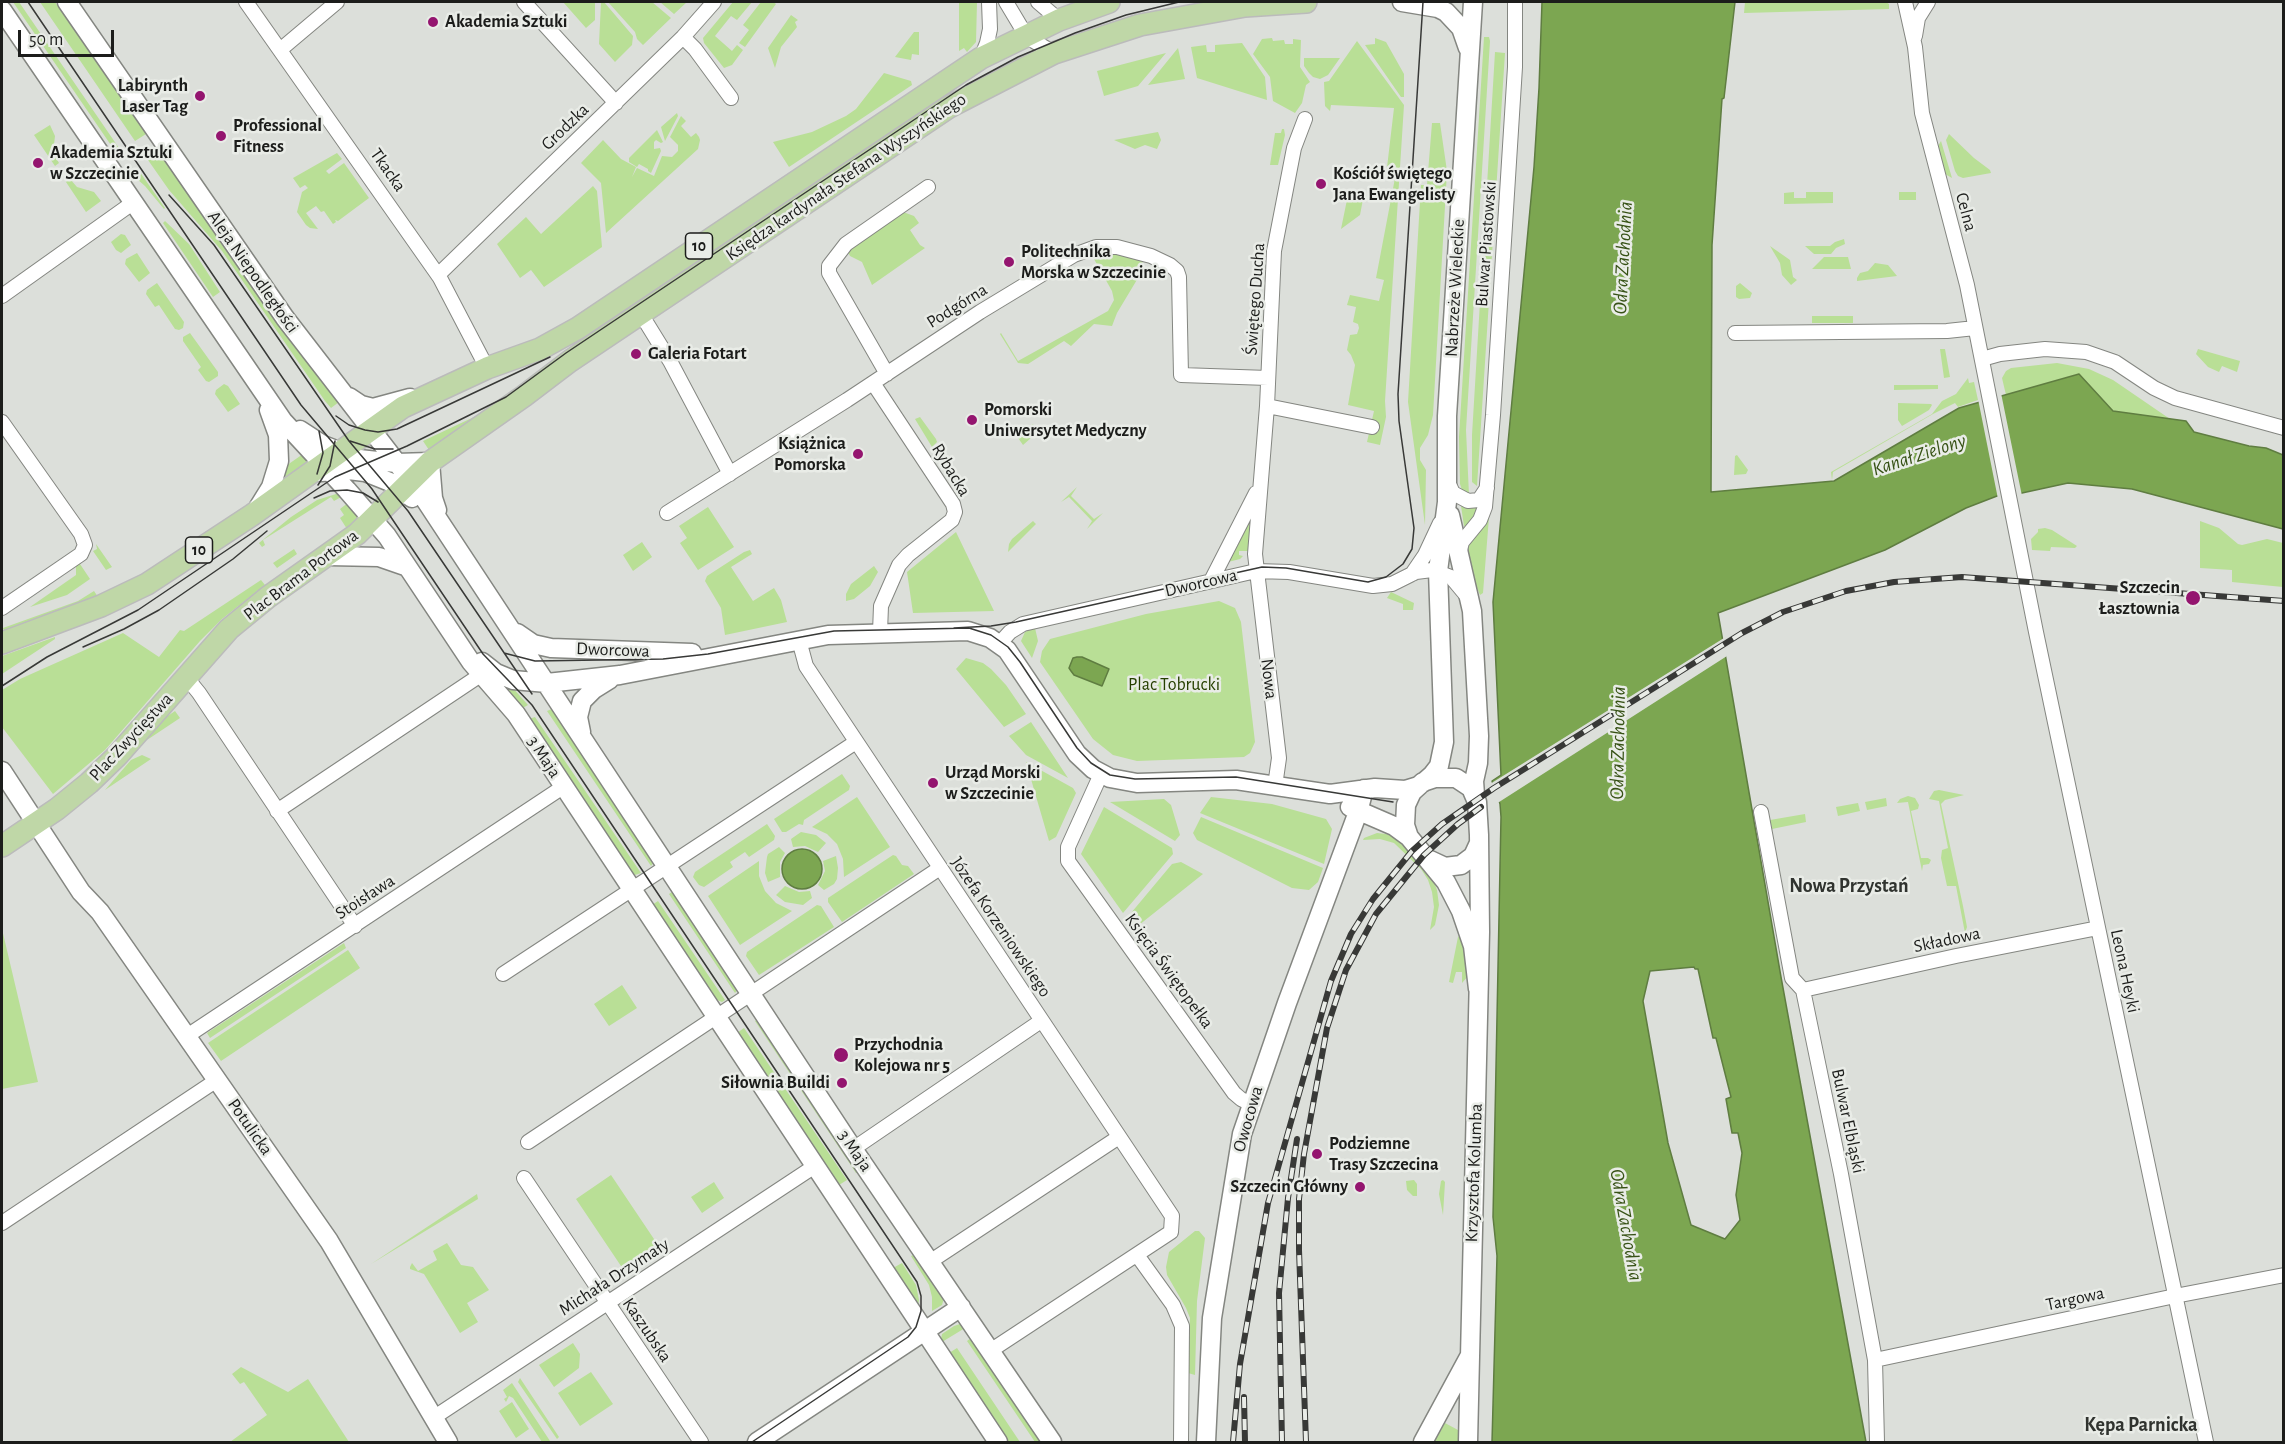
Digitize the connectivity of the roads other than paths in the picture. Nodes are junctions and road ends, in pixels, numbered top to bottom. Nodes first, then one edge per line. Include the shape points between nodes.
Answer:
1 (67, 2) edge
2 (246, 2) edge
3 (337, 2) edge
4 (524, 2) edge
5 (714, 2) edge
6 (989, 2) edge
7 (1006, 2) edge
8 (1038, 2) edge
9 (1109, 2) edge
10 (1306, 2) edge
11 (1402, 2) edge
12 (1473, 2) edge
13 (1515, 2) edge
14 (1905, 2) edge
15 (1928, 2) edge
16 (2, 10) edge
17 (1059, 20) junction
18 (1026, 35) junction
19 (683, 37) junction
20 (1915, 47) junction
21 (280, 50) junction
22 (1054, 53) junction
23 (1469, 56) junction
24 (981, 58) junction
25 (731, 98) dead end
26 (616, 103) junction
27 (1305, 119) dead end
28 (928, 187) dead end
29 (134, 202) junction
30 (438, 275) junction
31 (2, 296) edge
32 (641, 314) junction
33 (1975, 328) junction
34 (1735, 333) dead end
35 (1982, 359) junction
36 (487, 368) junction
37 (887, 374) junction
38 (1268, 378) junction
39 (254, 379) junction
40 (332, 379) junction
41 (873, 383) junction
42 (452, 384) junction
43 (1987, 384) joint
44 (1267, 406) junction
45 (2, 422) edge
46 (1372, 427) dead end
47 (2283, 428) edge
48 (372, 431) junction
49 (430, 462) junction
50 (325, 466) junction
51 (393, 468) junction
52 (730, 474) junction
53 (1447, 479) junction
54 (1260, 486) junction
55 (1487, 488) junction
56 (1447, 502) junction
57 (667, 513) dead end
58 (252, 515) junction
59 (373, 520) junction
60 (444, 528) junction
61 (328, 556) junction
62 (1459, 556) junction
63 (405, 566) junction
64 (1256, 571) junction
65 (1438, 571) junction
66 (1410, 575) junction
67 (1211, 581) junction
68 (2, 608) edge
69 (1473, 611) junction
70 (510, 626) junction
71 (450, 631) junction
72 (880, 632) junction
73 (799, 640) junction
74 (2, 641) edge
75 (999, 644) junction
76 (724, 654) junction
77 (482, 674) junction
78 (620, 675) junction
79 (186, 677) junction
80 (547, 683) junction
81 (583, 738) junction
82 (856, 742) junction
83 (4, 774) edge
84 (1101, 774) junction
85 (1421, 784) junction
86 (1275, 786) junction
87 (563, 787) junction
88 (1364, 789) junction
89 (1330, 794) junction
90 (1475, 795) junction
91 (278, 811) junction
92 (1358, 812) junction
93 (1761, 812) dead end
94 (35, 823) junction
95 (1409, 837) junction
96 (1479, 843) junction
97 (2, 846) edge
98 (1432, 863) junction
99 (667, 864) junction
100 (940, 868) junction
101 (631, 889) junction
102 (355, 926) junction
103 (2098, 928) junction
104 (503, 974) dead end
105 (1478, 989) junction
106 (1803, 990) junction
107 (750, 993) junction
108 (716, 1017) junction
109 (1041, 1021) junction
110 (187, 1036) junction
111 (218, 1080) junction
112 (1251, 1104) junction
113 (1119, 1137) junction
114 (528, 1142) dead end
115 (853, 1149) junction
116 (815, 1166) junction
117 (524, 1178) dead end
118 (2, 1223) edge
119 (1137, 1255) junction
120 (930, 1261) junction
121 (2283, 1275) edge
122 (2175, 1296) junction
123 (608, 1303) junction
124 (961, 1307) junction
125 (924, 1331) junction
126 (990, 1350) junction
127 (1469, 1356) junction
128 (1875, 1360) junction
129 (433, 1418) junction
130 (448, 1443) edge
131 (701, 1443) edge
132 (757, 1443) edge
133 (998, 1443) edge
134 (1052, 1443) edge
135 (1181, 1443) edge
136 (1206, 1443) edge
137 (1423, 1443) edge
138 (1468, 1443) edge
139 (1877, 1443) edge
140 (2206, 1443) edge

1 - 40 street, Aleja Niepodległości via 279,310
2 - 21 street, Tkacka
3 - 21 street
4 - 26 street
5 - 19 street, Grodzka
6 - 24 street via 990,29
7 - 18 street
8 - 17 street
9 - 17 main road, Księdza kardynała Stefana Wyszyńskiego / 10
10 - 22 main road, Księdza kardynała Stefana Wyszyńskiego / 10 via 1245,6 1140,25
11 - 23 street via 1438,8 1449,14 1463,32
12 - 23 street, Nabrzeże Wieleckie
13 - 55 street, Bulwar Piastowski via 1513,106
14 - 20 street, Celna
15 - 20 street, Celna via 1918,18
16 - 29 street
17 - 18 main road, Księdza kardynała Stefana Wyszyńskiego / 10
18 - 22 street
18 - 24 main road, Księdza kardynała Stefana Wyszyńskiego / 10
19 - 25 street
19 - 26 street, Grodzka
20 - 33 street, Celna via 1925,125
21 - 30 street, Tkacka
22 - 32 main road, Księdza kardynała Stefana Wyszyńskiego / 10 via 949,107
23 - 53 street, Nabrzeże Wieleckie
24 - 36 main road, Księdza kardynała Stefana Wyszyńskiego / 10 via 578,328 540,349
26 - 30 street, Grodzka
27 - 38 street, Świętego Ducha via 1294,148 1274,251
28 - 37 street via 846,244 829,266
29 - 31 street
29 - 39 street
30 - 36 street, Tkacka
32 - 49 main road, Księdza kardynała Stefana Wyszyńskiego / 10
32 - 52 street
33 - 34 street
33 - 35 street, Celna
35 - 43 street, Celna
35 - 47 street via 2045,349 2086,352 2119,365 2170,396
36 - 42 main road, Księdza kardynała Stefana Wyszyńskiego / 10
37 - 38 street, Podgórna via 1074,255 1107,246 1150,256 1177,271 1181,375
37 - 41 street, Podgórna
38 - 44 street, Świętego Ducha
39 - 50 street via 276,410 310,437
39 - 58 street via 274,424 279,457 269,491
40 - 42 street via 355,401 373,408
40 - 48 street, Aleja Niepodległości
41 - 52 street, Podgórna
41 - 72 street, Rybacka via 955,512 952,520 900,563 881,606
42 - 48 main road, Księdza kardynała Stefana Wyszyńskiego / 10 via 403,408
43 - 103 street, Leona Heyki
44 - 46 street
44 - 54 street, Świętego Ducha
45 - 68 street via 84,539 78,556
48 - 50 main road, 10
48 - 51 street, Aleja Niepodległości
49 - 51 main road, Księdza kardynała Stefana Wyszyńskiego / 10
49 - 60 street via 433,498
50 - 51 street via 364,460
50 - 58 main road, 10
50 - 59 street
51 - 59 main road, 10
51 - 60 street
52 - 57 street, Podgórna
53 - 55 street via 1453,493 1468,501 1479,500
53 - 56 street, Nabrzeże Wieleckie
54 - 64 street, Świętego Ducha
54 - 67 street, Świętego Ducha
55 - 62 street, Bulwar Piastowski via 1483,515 1462,542
56 - 62 street, Nabrzeże Wieleckie
56 - 65 street, Nabrzeże Wieleckie
56 - 66 street via 1431,544
58 - 74 main road, 10 via 145,585 101,606
59 - 61 main road, Plac Brama Portowa / 10
59 - 63 street
60 - 70 street
61 - 63 street via 379,557
61 - 79 main road, Plac Brama Portowa / 10 via 230,629
62 - 69 street, Nabrzeże Wieleckie
63 - 71 street
64 - 66 street, Dworcowa via 1289,572 1373,586 1392,584
64 - 67 street, Dworcowa
64 - 86 street, Nowa via 1279,758
65 - 66 street, Dworcowa
65 - 69 street via 1457,582
65 - 85 street, Nabrzeże Wieleckie via 1444,742 1438,767
67 - 75 street, Dworcowa via 1023,624
69 - 90 street, Nabrzeże Wieleckie via 1479,742
70 - 76 street, Dworcowa via 525,640 551,648
70 - 80 street, 3 Maja
71 - 77 street, 3 Maja
71 - 80 street, Dworcowa via 501,675 517,681
72 - 73 street, Dworcowa
72 - 75 street, Dworcowa via 960,631 983,635
73 - 76 street, Dworcowa
73 - 82 street, Józefa Korzeniowskiego via 805,665
75 - 84 street via 1015,660 1077,754
76 - 78 street, Dworcowa
77 - 87 street, 3 Maja via 516,714
77 - 91 street
78 - 80 street, Dworcowa
78 - 81 street via 584,698 578,717
79 - 91 street, Plac Zwycięstwa
79 - 94 main road, Plac Zwycięstwa / 10 via 103,769
80 - 81 street, 3 Maja
81 - 99 street, 3 Maja
82 - 99 street
82 - 100 street, Józefa Korzeniowskiego
83 - 94 street
84 - 86 street via 1132,783 1225,780
84 - 112 street, Księcia Świętopełka via 1067,852 1071,865 1234,1093
85 - 88 street via 1402,790
85 - 90 street via 1442,777 1456,778
85 - 95 street via 1406,805
86 - 89 street
87 - 101 street, 3 Maja
87 - 102 street, Stoisława
88 - 89 street
88 - 92 street
89 - 92 street
90 - 96 street, Krzysztofa Kolumba
91 - 102 street
92 - 95 street via 1394,826
92 - 112 street, Owocowa
93 - 106 street, Bulwar Elbląski via 1792,978
94 - 97 main road, Plac Zwycięstwa / 10
94 - 110 street, Potulicka
95 - 98 street, Krzysztofa Kolumba
96 - 98 street via 1471,858 1458,866
96 - 105 street, Krzysztofa Kolumba
98 - 105 street, Krzysztofa Kolumba via 1453,893 1466,922
99 - 101 street
99 - 107 street, 3 Maja
100 - 107 street
100 - 109 street, Józefa Korzeniowskiego
101 - 104 street
101 - 108 street, 3 Maja
102 - 110 street, Stoisława
103 - 106 street, Składowa
103 - 122 street, Leona Heyki
105 - 127 street, Krzysztofa Kolumba
106 - 128 street, Bulwar Elbląski
107 - 108 street
107 - 115 street, 3 Maja
108 - 114 street
108 - 116 street, 3 Maja
109 - 113 street, Józefa Korzeniowskiego
109 - 115 street
110 - 111 street, Potulicka
111 - 118 street
111 - 129 street, Potulicka via 329,1242
112 - 136 street, Owocowa via 1239,1147 1214,1299
113 - 119 street, Józefa Korzeniowskiego via 1169,1210 1173,1223 1171,1232
113 - 120 street
115 - 120 street, 3 Maja
116 - 123 street, Michała Drzymały
116 - 125 street, 3 Maja
117 - 123 street, Kaszubska
119 - 126 street
119 - 135 street via 1173,1305 1182,1326
120 - 124 street, 3 Maja
121 - 122 street, Targowa
122 - 128 street, Targowa
122 - 140 street, Leona Heyki
123 - 129 street, Michała Drzymały
123 - 131 street, Kaszubska
124 - 125 street
124 - 126 street, 3 Maja
125 - 132 street
125 - 133 street, 3 Maja
126 - 134 street, 3 Maja
127 - 137 street, Krzysztofa Kolumba
127 - 138 street, Krzysztofa Kolumba
128 - 139 street, Bulwar Elbląski
129 - 130 street, Potulicka

